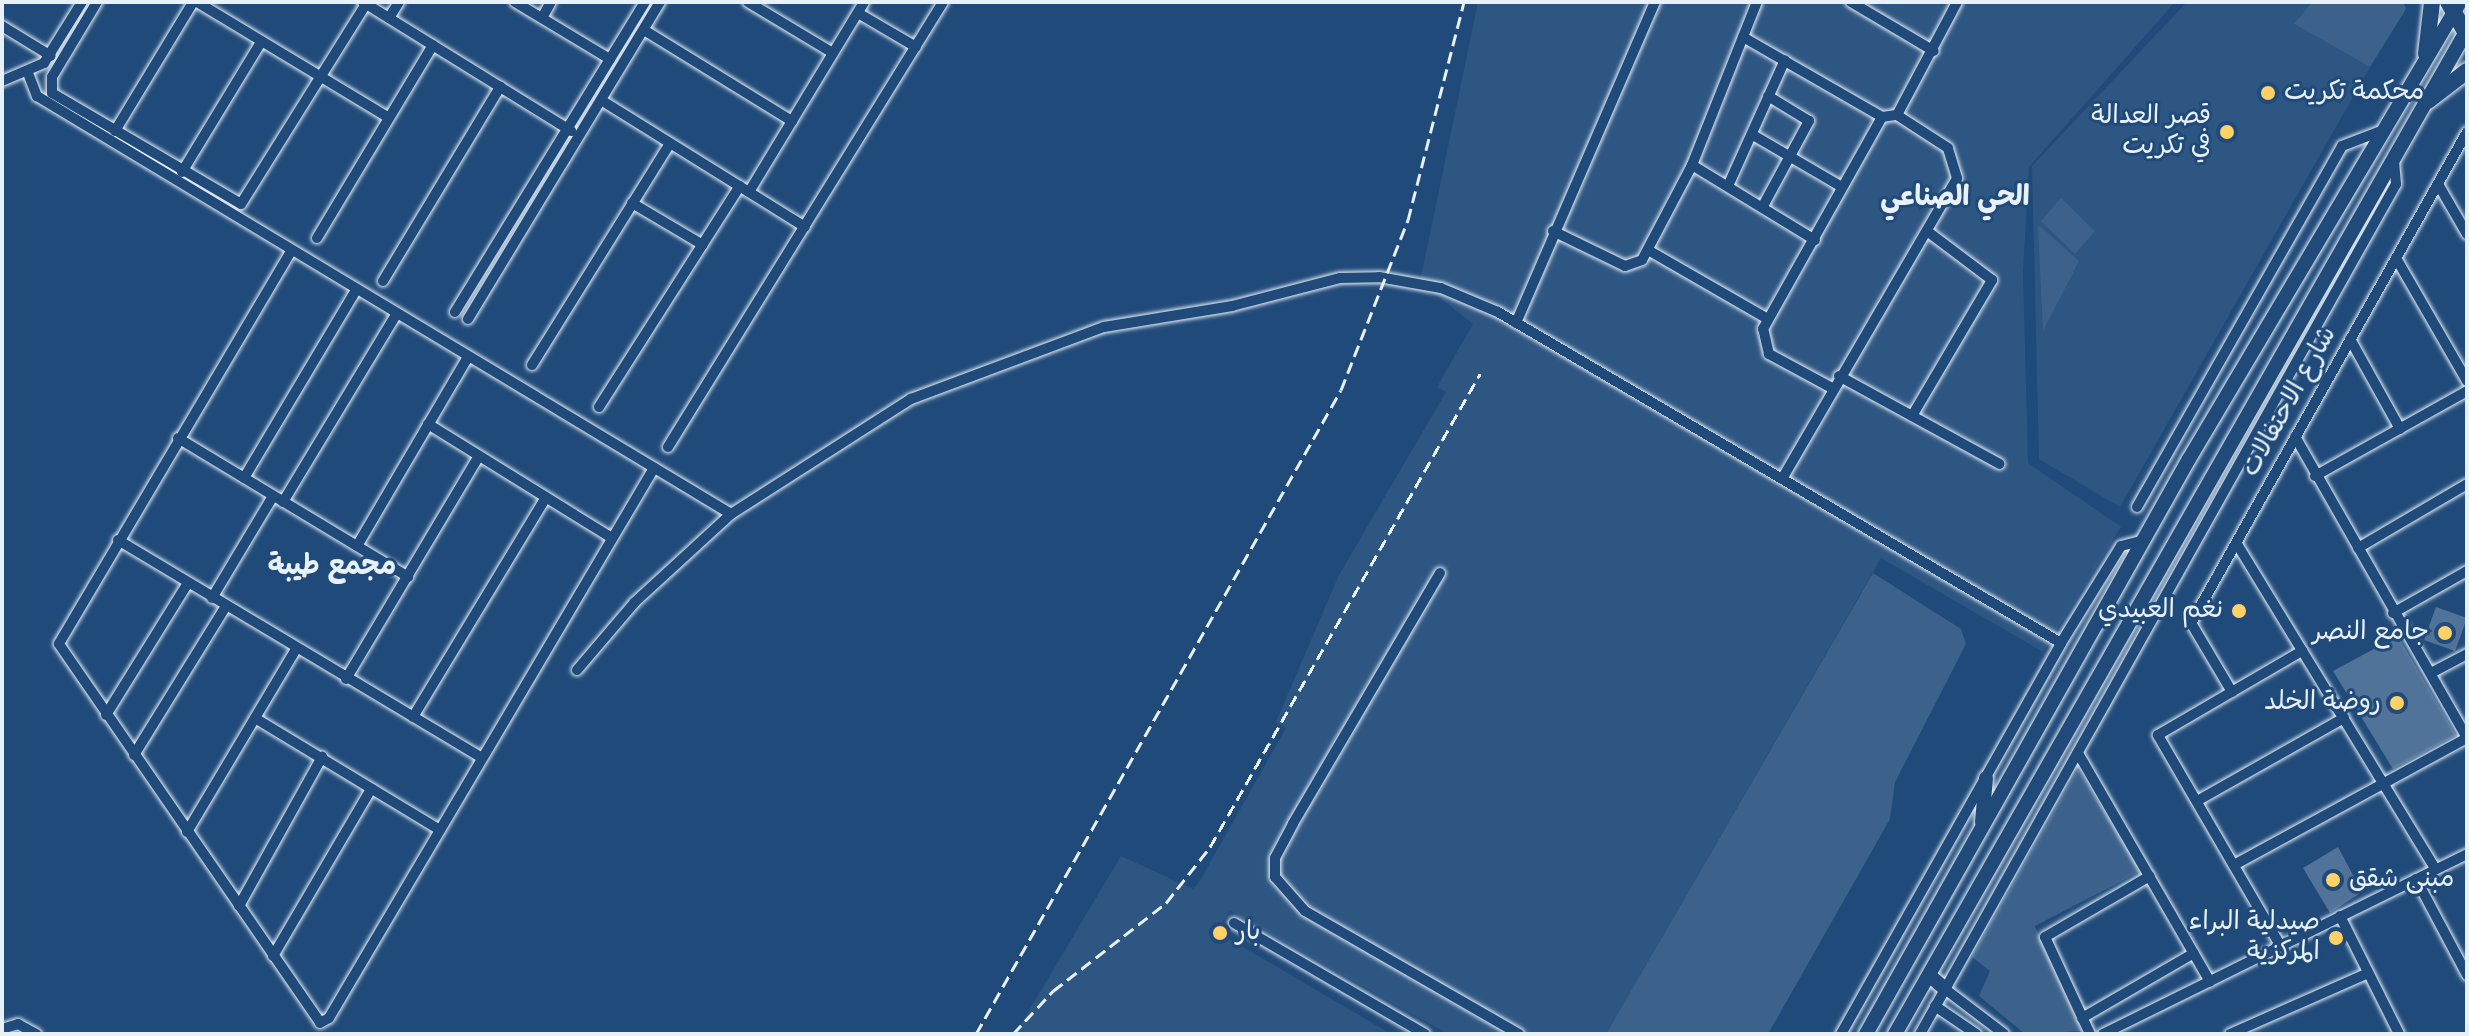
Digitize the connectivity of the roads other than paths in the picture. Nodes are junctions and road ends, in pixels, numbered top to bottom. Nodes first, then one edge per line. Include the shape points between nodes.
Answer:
1 (82, 2) edge
2 (97, 2) edge
3 (195, 2) edge
4 (399, 2) edge
5 (515, 2) edge
6 (551, 2) edge
7 (645, 2) edge
8 (660, 2) edge
9 (748, 2) edge
10 (864, 2) edge
11 (943, 2) edge
12 (1655, 2) edge
13 (1757, 2) edge
14 (1851, 2) edge
15 (1957, 2) edge
16 (2432, 2) edge
17 (364, 3) edge
18 (2454, 5) edge
19 (858, 13) junction
20 (389, 18) junction
21 (542, 18) junction
22 (2, 26) edge
23 (644, 30) junction
24 (2467, 32) edge
25 (1743, 37) junction
26 (261, 42) junction
27 (433, 45) junction
28 (916, 47) junction
29 (1934, 51) junction
30 (833, 53) junction
31 (2426, 54) junction
32 (51, 56) junction
33 (610, 59) junction
34 (1785, 60) junction
35 (2467, 71) edge
36 (28, 73) junction
37 (322, 78) junction
38 (2, 81) edge
39 (500, 87) junction
40 (1768, 96) junction
41 (601, 100) junction
42 (2428, 101) junction
43 (1897, 115) junction
44 (1882, 117) junction
45 (389, 118) junction
46 (792, 121) junction
47 (567, 129) junction
48 (115, 131) junction
49 (2381, 131) junction
50 (2467, 132) edge
51 (1753, 135) junction
52 (579, 136) junction
53 (670, 143) junction
54 (1790, 155) junction
55 (2394, 162) junction
56 (1692, 165) junction
57 (182, 172) junction
58 (2438, 184) junction
59 (1728, 186) junction
60 (1842, 187) junction
61 (745, 189) junction
62 (632, 203) junction
63 (1763, 206) junction
64 (805, 227) junction
65 (1553, 231) junction
66 (1927, 231) junction
67 (2467, 234) edge
68 (317, 238) dead end
69 (1815, 240) junction
70 (703, 245) junction
71 (1648, 250) junction
72 (290, 253) junction
73 (2396, 258) junction
74 (383, 281) dead end
75 (355, 292) junction
76 (455, 312) dead end
77 (396, 315) junction
78 (468, 319) dead end
79 (1768, 319) junction
80 (1516, 323) junction
81 (2350, 339) junction
82 (468, 357) junction
83 (532, 365) dead end
84 (1839, 376) junction
85 (2467, 381) edge
86 (1832, 388) junction
87 (2467, 391) edge
88 (599, 407) dead end
89 (1912, 416) junction
90 (428, 424) junction
91 (2400, 429) junction
92 (2295, 437) junction
93 (178, 438) junction
94 (668, 447) dead end
95 (479, 456) junction
96 (2189, 459) junction
97 (2000, 464) dead end
98 (654, 468) junction
99 (2210, 473) junction
100 (2315, 476) junction
101 (244, 478) junction
102 (1782, 479) junction
103 (2467, 484) edge
104 (546, 497) junction
105 (278, 499) junction
106 (2137, 507) dead end
107 (731, 514) junction
108 (612, 538) junction
109 (118, 540) junction
110 (2145, 540) junction
111 (2237, 544) junction
112 (357, 546) junction
113 (2358, 548) junction
114 (2467, 571) edge
115 (1440, 573) dead end
116 (408, 577) junction
117 (188, 583) junction
118 (212, 598) junction
119 (226, 606) junction
120 (2393, 613) junction
121 (2061, 643) junction
122 (296, 649) junction
123 (2302, 651) junction
124 (2467, 654) edge
125 (577, 670) dead end
126 (2431, 673) junction
127 (346, 679) junction
128 (2232, 692) junction
129 (106, 715) junction
130 (413, 717) junction
131 (255, 718) junction
132 (2344, 718) junction
133 (2078, 753) junction
134 (134, 755) junction
135 (322, 757) junction
136 (482, 758) junction
137 (1986, 778) junction
138 (2385, 783) junction
139 (371, 789) junction
140 (2197, 801) junction
141 (1981, 826) junction
142 (440, 830) junction
143 (187, 832) junction
144 (2467, 854) edge
145 (2234, 865) junction
146 (2435, 869) junction
147 (2150, 876) junction
148 (2416, 879) junction
149 (239, 906) junction
150 (2340, 916) junction
151 (1234, 923) dead end
152 (2280, 945) junction
153 (2194, 953) junction
154 (273, 956) junction
155 (2463, 957) edge
156 (2368, 973) junction
157 (1929, 975) junction
158 (2467, 975) edge
159 (2210, 982) junction
160 (1945, 989) junction
161 (1935, 1006) junction
162 (2082, 1018) junction
163 (2, 1029) edge
164 (2116, 1031) edge
165 (36, 1034) edge
166 (1425, 1034) edge
167 (1519, 1034) edge
168 (1841, 1034) edge
169 (1866, 1034) edge
170 (1895, 1034) edge
171 (1920, 1034) edge
172 (1976, 1034) edge
173 (2004, 1034) edge
174 (2090, 1034) edge
175 (2103, 1034) edge
176 (2230, 1034) edge
177 (2399, 1034) edge

1 - 32 street
2 - 48 street via 50,88
3 - 26 street
3 - 48 street
4 - 20 street
5 - 21 street
6 - 21 street
7 - 33 street
8 - 23 street
9 - 30 street
10 - 19 street
11 - 28 street
12 - 65 street
13 - 25 street
14 - 29 street
15 - 29 street
16 - 31 main road
17 - 20 street
17 - 37 street
18 - 24 main road
18 - 31 main road
19 - 28 street
19 - 30 street
20 - 27 street
21 - 33 street
22 - 32 street
23 - 41 street
23 - 46 street
24 - 42 main road
25 - 34 street
25 - 56 street
26 - 37 street
26 - 57 street
27 - 39 street
27 - 45 street
28 - 64 street
29 - 43 street
30 - 46 street
31 - 49 main road
32 - 36 street
33 - 47 street
34 - 40 street
34 - 44 street
35 - 42 main road
36 - 38 street
36 - 72 street via 37,96
37 - 45 street
37 - 57 street via 247,201 235,204
39 - 47 street
39 - 74 street
40 - 51 street
40 - 54 street via 1809,121
41 - 52 street
41 - 53 street
42 - 55 main road
43 - 44 street
43 - 66 street via 1948,148 1958,165
44 - 60 street
45 - 68 street
46 - 61 street
47 - 52 street
47 - 76 street
48 - 57 street
49 - 96 main road
49 - 106 street via 2342,146
50 - 58 street, شارع الاحتفالات
51 - 54 street
51 - 59 street
52 - 78 street
53 - 61 street
53 - 62 street
54 - 60 street
54 - 63 street
55 - 99 main road
55 - 133 street via 2396,184
56 - 59 street
56 - 71 street
58 - 67 street
58 - 73 street, شارع الاحتفالات
59 - 63 street
60 - 69 street
61 - 64 street
61 - 70 street
62 - 70 street
62 - 83 street
63 - 69 street
64 - 94 street
65 - 71 street via 1625,266
65 - 80 street
66 - 84 street
66 - 89 street via 1992,280
69 - 79 street
70 - 88 street
71 - 79 street
72 - 75 street
72 - 93 street
73 - 81 street, شارع الاحتفالات
73 - 85 street
75 - 77 street
75 - 101 street
77 - 82 street
77 - 105 street
79 - 86 street via 1766,351
80 - 102 street
80 - 107 street via 1461,294 1379,277 1340,278 1232,306 1124,322 911,399
81 - 91 street
81 - 92 street, شارع الاحتفالات
82 - 90 street
82 - 98 street
84 - 86 street
84 - 89 street
86 - 102 street
87 - 91 street
89 - 97 street
90 - 95 street
90 - 112 street
91 - 100 street
92 - 100 street
92 - 111 street, شارع الاحتفالات
93 - 101 street
93 - 109 street
95 - 104 street
95 - 116 street
96 - 99 main road
96 - 110 main road
98 - 107 street
98 - 108 street
99 - 157 main road
100 - 113 street
101 - 105 street
102 - 121 street
103 - 113 street
104 - 108 street
104 - 130 street
105 - 112 street
105 - 118 street
107 - 125 street via 635,602
108 - 136 street
109 - 117 street
109 - 129 street via 59,644
110 - 121 street via 2121,546
110 - 141 main road
111 - 123 street
111 - 128 street, شارع الاحتفالات via 2191,623
112 - 116 street
113 - 120 street
114 - 120 street
115 - 167 street via 1293,824 1275,858 1275,877 1305,911
116 - 127 street
117 - 118 street
117 - 129 street
118 - 119 street
119 - 122 street
119 - 134 street
120 - 126 street
121 - 137 street
122 - 127 street
122 - 131 street
123 - 128 street
123 - 132 street
124 - 126 street
126 - 138 street via 2467,738
127 - 130 street
128 - 140 street via 2158,735
129 - 134 street
130 - 136 street
131 - 135 street
131 - 143 street
132 - 138 street
132 - 140 street
133 - 147 street
133 - 160 street
134 - 143 street
135 - 139 street
135 - 149 street
136 - 142 street
137 - 141 main road
137 - 168 street
138 - 145 street
138 - 146 street
139 - 142 street
139 - 154 street
140 - 145 street
141 - 169 main road
142 - 154 street via 327,1021 316,1021
143 - 149 street
144 - 146 street
145 - 152 street
146 - 148 street
147 - 153 street
147 - 162 street via 2045,937
148 - 150 street
148 - 155 street
149 - 154 street
150 - 152 street
150 - 156 street
151 - 166 street
152 - 159 street
153 - 159 street
153 - 162 street
155 - 158 street
156 - 176 street
156 - 177 street
157 - 160 main road
157 - 170 main road
159 - 164 street
160 - 161 street
160 - 173 street
161 - 171 street
161 - 172 street
162 - 174 street
163 - 165 street via 14,1023
164 - 175 street

